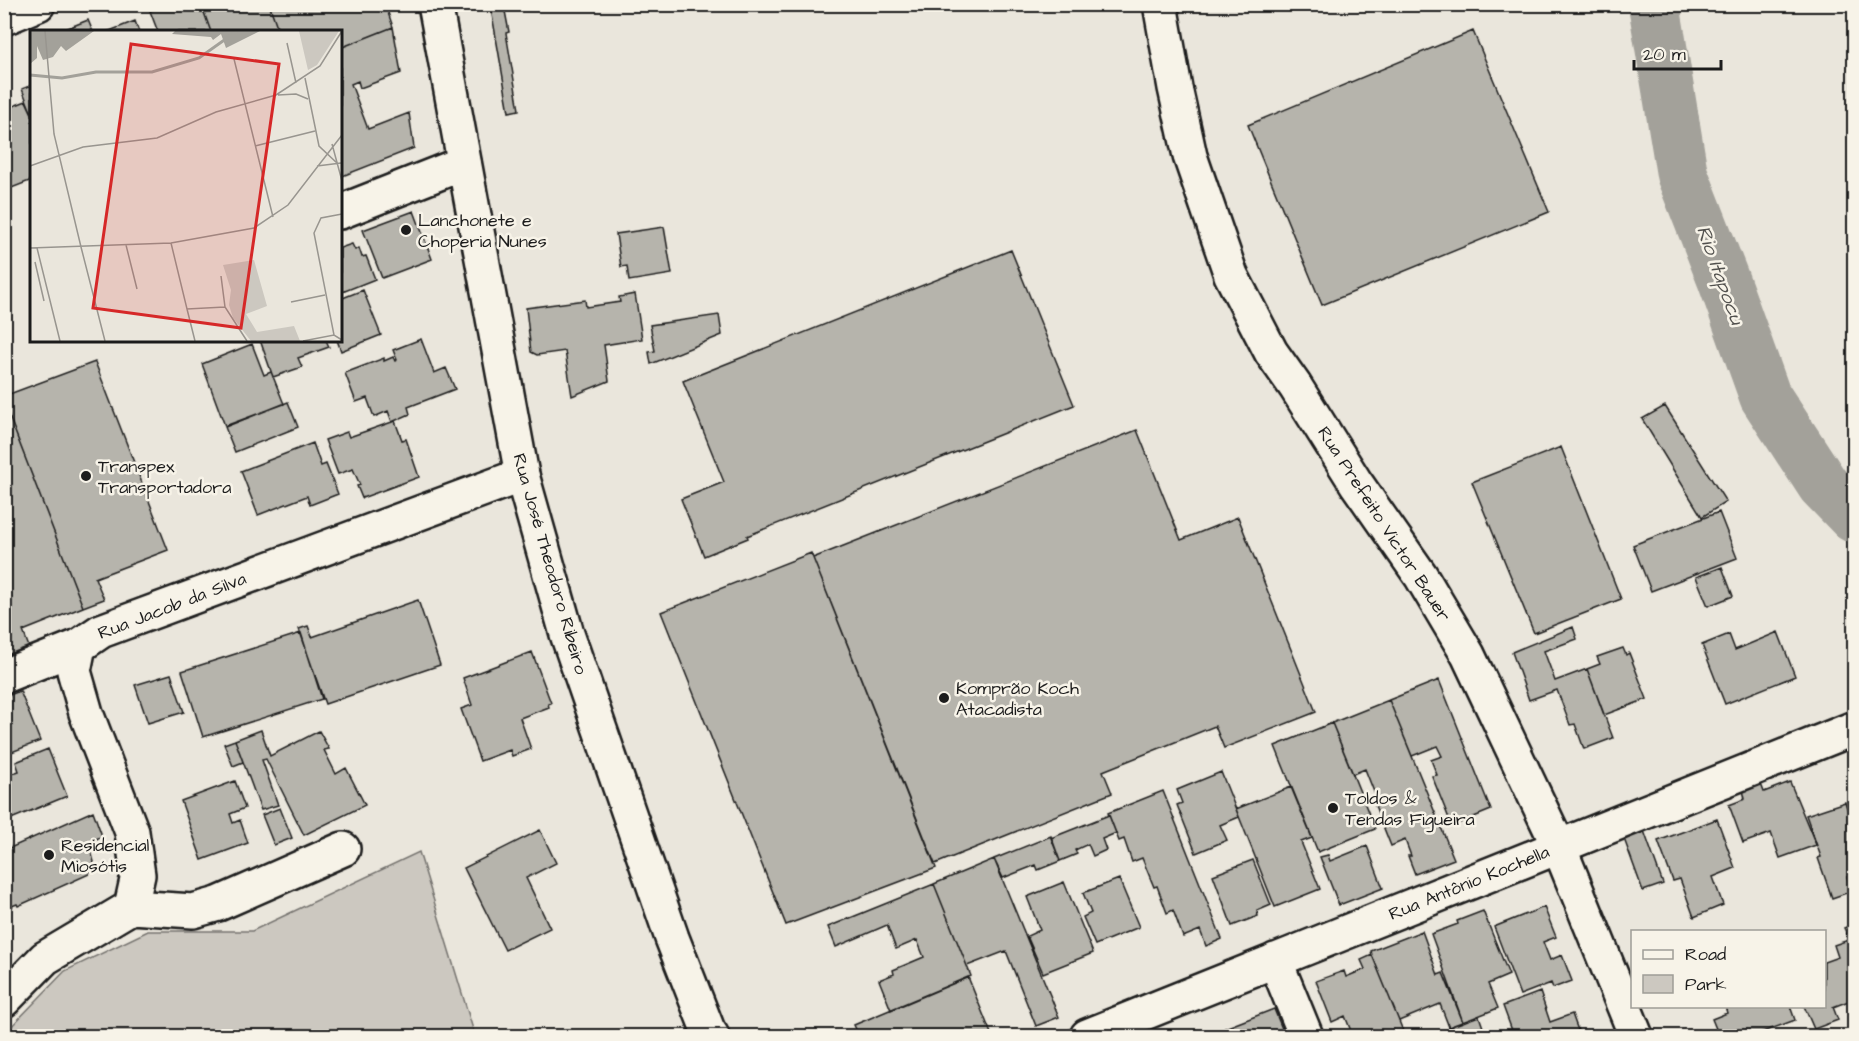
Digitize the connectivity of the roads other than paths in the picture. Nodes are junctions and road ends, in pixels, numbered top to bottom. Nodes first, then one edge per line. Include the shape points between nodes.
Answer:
1 (38, 4) edge
2 (435, 4) edge
3 (1160, 4) edge
4 (4, 18) edge
5 (464, 163) junction
6 (342, 211) edge
7 (522, 475) junction
8 (79, 646) junction
9 (4, 676) edge
10 (1852, 729) dead end
11 (1559, 847) junction
12 (343, 849) dead end
13 (131, 907) junction
14 (1275, 960) junction
15 (4, 1000) edge
16 (712, 1036) edge
17 (1087, 1036) edge
18 (1306, 1036) edge
19 (1636, 1036) edge

1 - 4 street
2 - 5 street, Rua José Theodoro Ribeiro
3 - 11 street, Rua Prefeito Victor Bauer via 1190,156 1232,274 1271,352 1421,576 1468,655
5 - 6 street
5 - 7 street, Rua José Theodoro Ribeiro
7 - 8 street, Rua Jacob da Silva via 101,631
7 - 16 street, Rua José Theodoro Ribeiro via 567,634 672,938
8 - 9 street
8 - 13 street, Rua Jacob da Silva via 74,671 132,832 138,875
10 - 11 street, Rua Antônio Kochella
11 - 14 street, Rua Antônio Kochella
11 - 19 street, Rua Prefeito Victor Bauer
12 - 13 street via 218,904 193,911
13 - 15 street via 45,958
14 - 17 street, Rua Antônio Kochella
14 - 18 street

